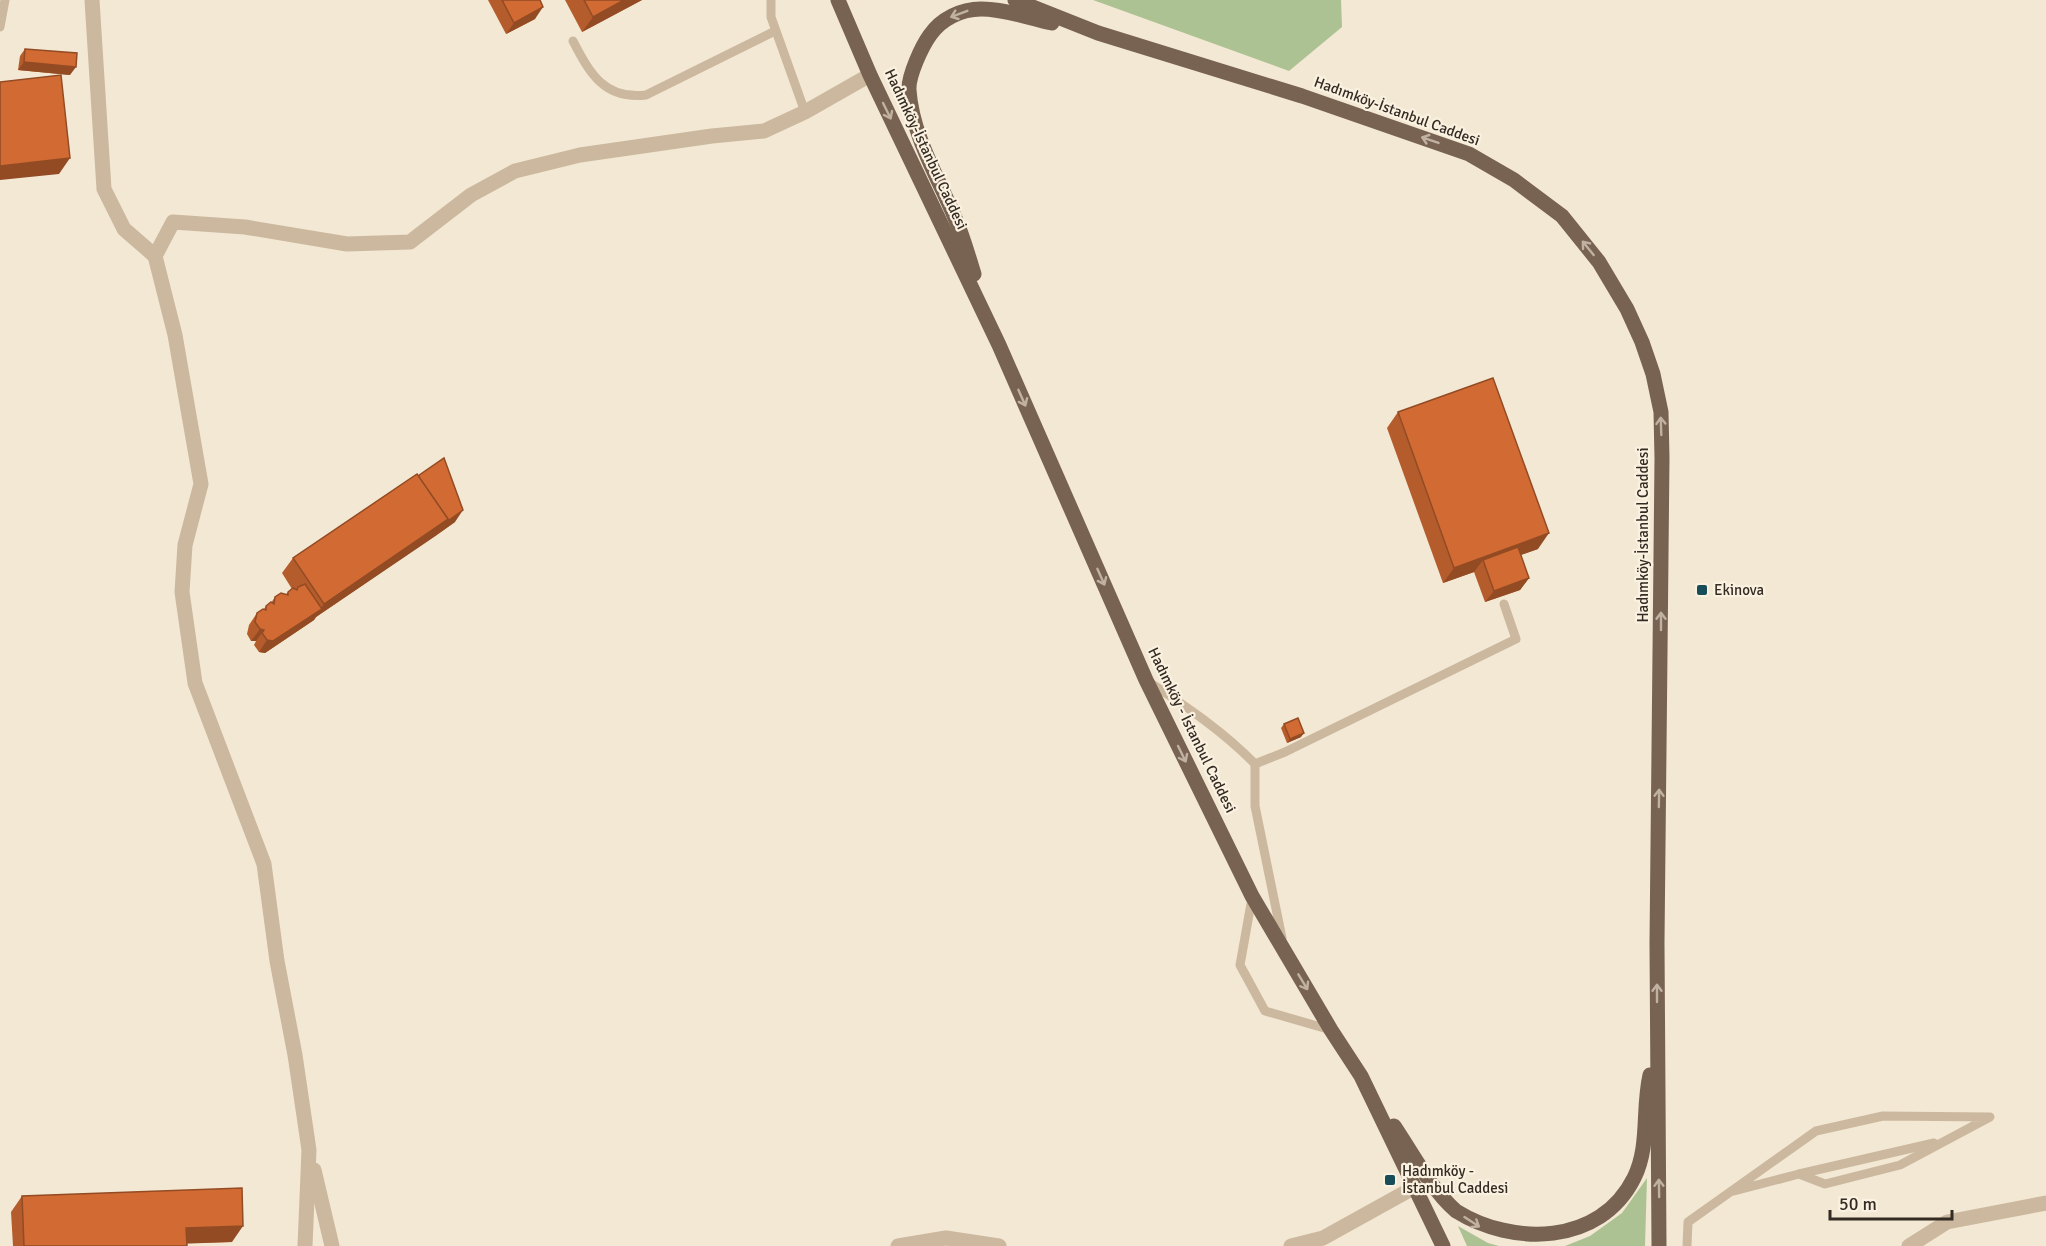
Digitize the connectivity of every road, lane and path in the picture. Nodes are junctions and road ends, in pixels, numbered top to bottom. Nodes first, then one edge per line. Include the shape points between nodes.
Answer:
1 (5, 0) edge
2 (92, 0) edge
3 (771, 0) edge
4 (838, 0) edge
5 (1015, 0) edge
6 (0, 27) edge
7 (775, 31) junction
8 (1098, 33) junction
9 (573, 41) dead end
10 (870, 75) junction
11 (805, 112) junction
12 (155, 256) junction
13 (999, 345) junction
14 (1504, 604) dead end
15 (1146, 680) junction
16 (1255, 764) junction
17 (1252, 896) junction
18 (1284, 952) junction
19 (1331, 1030) junction
20 (1657, 1042) junction
21 (1361, 1076) junction
22 (1944, 1141) junction
23 (309, 1149) junction
24 (1799, 1174) junction
25 (1415, 1187) junction
26 (1734, 1191) junction
27 (2046, 1203) edge
28 (305, 1246) edge
29 (332, 1246) edge
30 (898, 1246) edge
31 (999, 1246) edge
32 (1291, 1246) edge
33 (1443, 1246) edge
34 (1659, 1246) edge
35 (1687, 1246) edge
36 (1909, 1246) edge

1 - 6 lane
2 - 12 street via 104,189 124,229
3 - 7 lane
4 - 10 main road, Hadımköy-İstanbul Caddesi
5 - 8 main road, Hadımköy-İstanbul Caddesi
7 - 9 lane via 646,95 633,97 597,81
7 - 11 lane
8 -> 13 main road via 997,10 968,10 949,17 934,30 915,66 909,87 918,128 956,220
20 -> 8 main road, Hadımköy-İstanbul Caddesi via 1661,412 1653,374 1627,309 1599,262 1562,216 1515,180 1469,154 1302,96
10 - 11 street
10 -> 13 main road, Hadımköy-İstanbul Caddesi
11 - 12 street via 764,131 580,155 515,171 471,195 410,242 347,244 245,227 173,222
12 - 23 street via 175,335 201,484 185,545 182,592 195,683 264,864
13 -> 15 main road, Hadımköy - İstanbul Caddesi
14 - 16 lane via 1516,639
15 - 16 lane via 1208,722
15 -> 17 main road, Hadımköy - İstanbul Caddesi
16 - 18 lane via 1255,806
17 - 18 main road, Hadımköy - İstanbul Caddesi
17 - 19 lane via 1240,965 1265,1011
18 -> 19 main road, Hadımköy - İstanbul Caddesi
19 - 21 main road, Hadımköy - İstanbul Caddesi
21 -> 20 main road via 1455,1210 1486,1231 1517,1239 1552,1240 1591,1225 1622,1197 1634,1178 1642,1157 1648,1083
34 -> 20 main road
21 - 25 main road, Hadımköy - İstanbul Caddesi
22 - 24 lane
22 - 24 lane via 1900,1165 1825,1184
22 - 26 lane via 1990,1117 1882,1116 1816,1131
23 - 28 street
23 - 29 street
24 - 26 lane
25 - 32 street via 1323,1238
25 - 33 main road, Hadımköy - İstanbul Caddesi
26 - 35 lane via 1688,1222
27 - 36 street via 1947,1222
30 - 31 street via 946,1238

